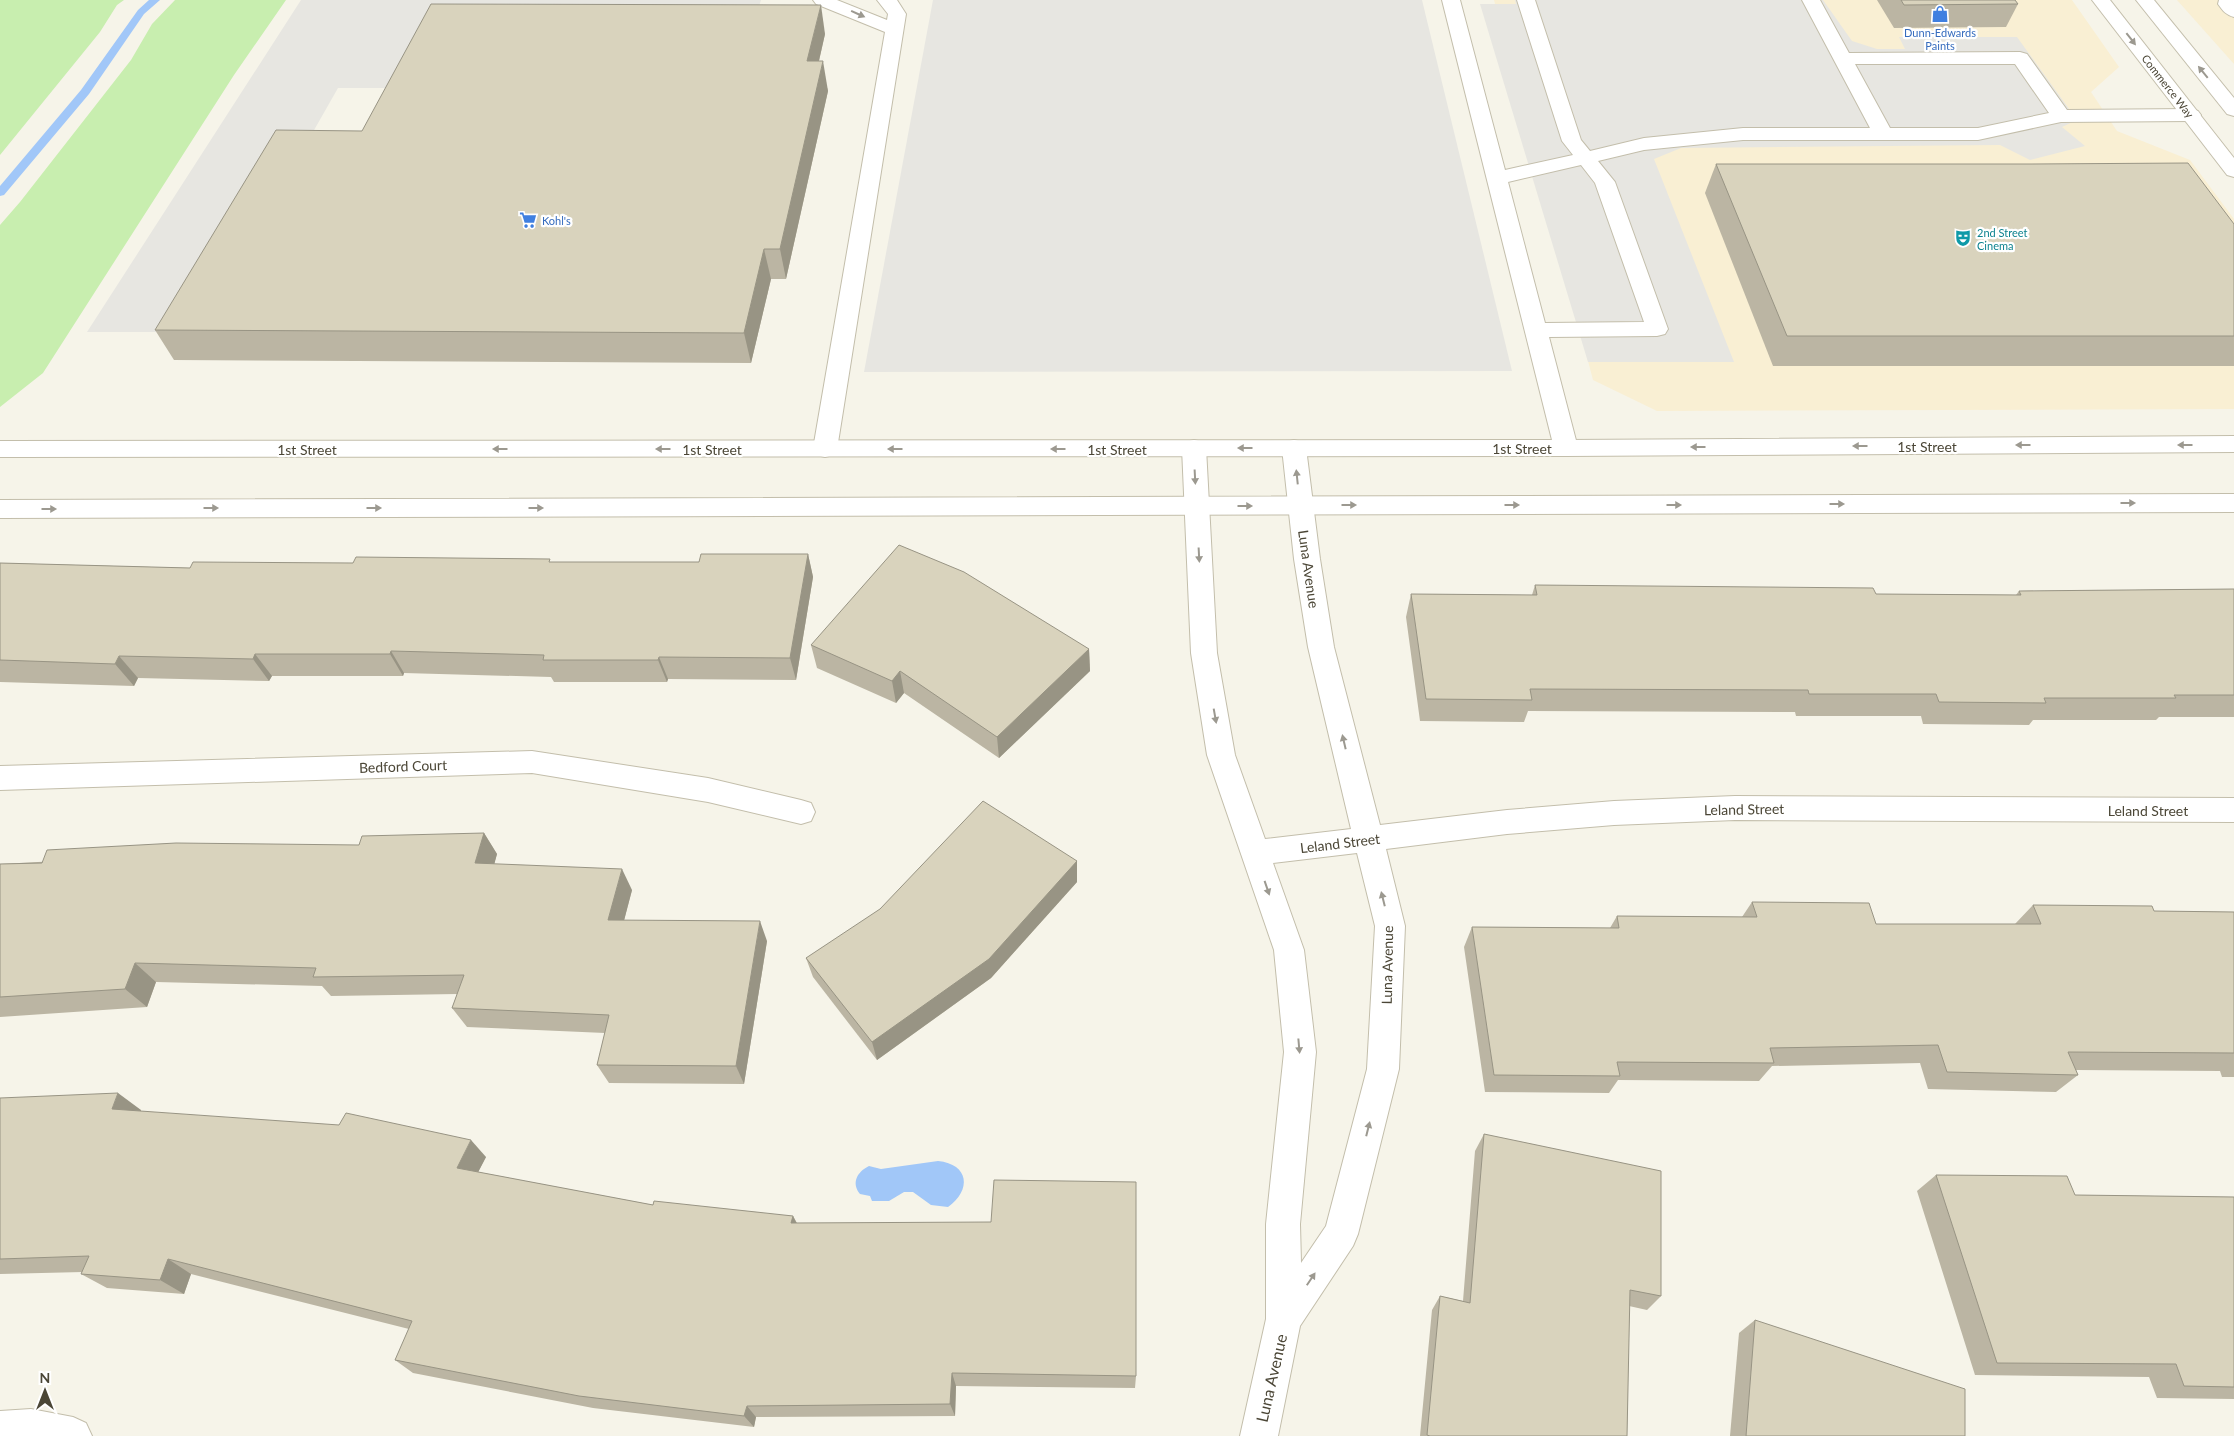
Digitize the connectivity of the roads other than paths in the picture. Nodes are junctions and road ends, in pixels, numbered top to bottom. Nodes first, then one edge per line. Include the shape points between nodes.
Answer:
1 (822, 0) edge
2 (886, 0) edge
3 (1452, 0) edge
4 (1526, 0) edge
5 (1811, 0) edge
6 (2101, 0) edge
7 (2145, 0) edge
8 (2228, 0) edge
9 (2234, 12) edge
10 (895, 30) junction
11 (1842, 59) junction
12 (2234, 110) edge
13 (2061, 116) junction
14 (2191, 116) junction
15 (1882, 134) junction
16 (1585, 157) junction
17 (2234, 171) edge
18 (1497, 178) junction
19 (1536, 330) junction
20 (2234, 444) edge
21 (1194, 448) junction
22 (1294, 448) junction
23 (1566, 448) junction
24 (0, 449) edge
25 (825, 449) junction
26 (2234, 503) edge
27 (1196, 506) junction
28 (1301, 506) junction
29 (0, 509) edge
30 (0, 778) edge
31 (2234, 810) edge
32 (801, 812) dead end
33 (1368, 839) junction
34 (1255, 853) junction
35 (1284, 1319) junction
36 (0, 1430) edge
37 (73, 1436) edge
38 (1259, 1436) edge

1 -> 10 street
2 - 10 street via 897,14
3 - 18 street
4 - 16 street via 1572,141
5 - 11 street
6 -> 14 street, Commerce Way
12 -> 7 street
8 - 9 street via 2227,4
10 - 25 street
11 - 13 street via 2020,58
11 - 15 street
13 - 14 street
13 - 15 street via 1978,134
14 - 17 street, Commerce Way
15 - 16 street via 1744,134 1644,144
16 - 18 street
16 - 19 street via 1605,182 1657,329
18 - 19 street
19 - 23 street
20 -> 23 street, 1st Street
22 -> 21 street, 1st Street
21 -> 25 street, 1st Street
21 -> 27 street, Luna Avenue
22 - 23 street, 1st Street
28 -> 22 street, Luna Avenue
25 -> 24 street, 1st Street
28 -> 26 street
27 -> 28 street
29 -> 27 street
27 -> 34 street, Luna Avenue via 1204,653 1221,755
33 -> 28 street, Luna Avenue via 1321,647
30 - 32 street, Bedford Court via 532,762 708,790
31 - 33 street, Leland Street via 1735,808 1506,822
33 - 34 street, Leland Street
35 -> 33 street, Luna Avenue via 1341,1234 1383,1069 1390,926
34 -> 35 street, Luna Avenue via 1289,950 1300,1052 1283,1224
35 - 38 street, Luna Avenue
36 - 37 street via 31,1428

